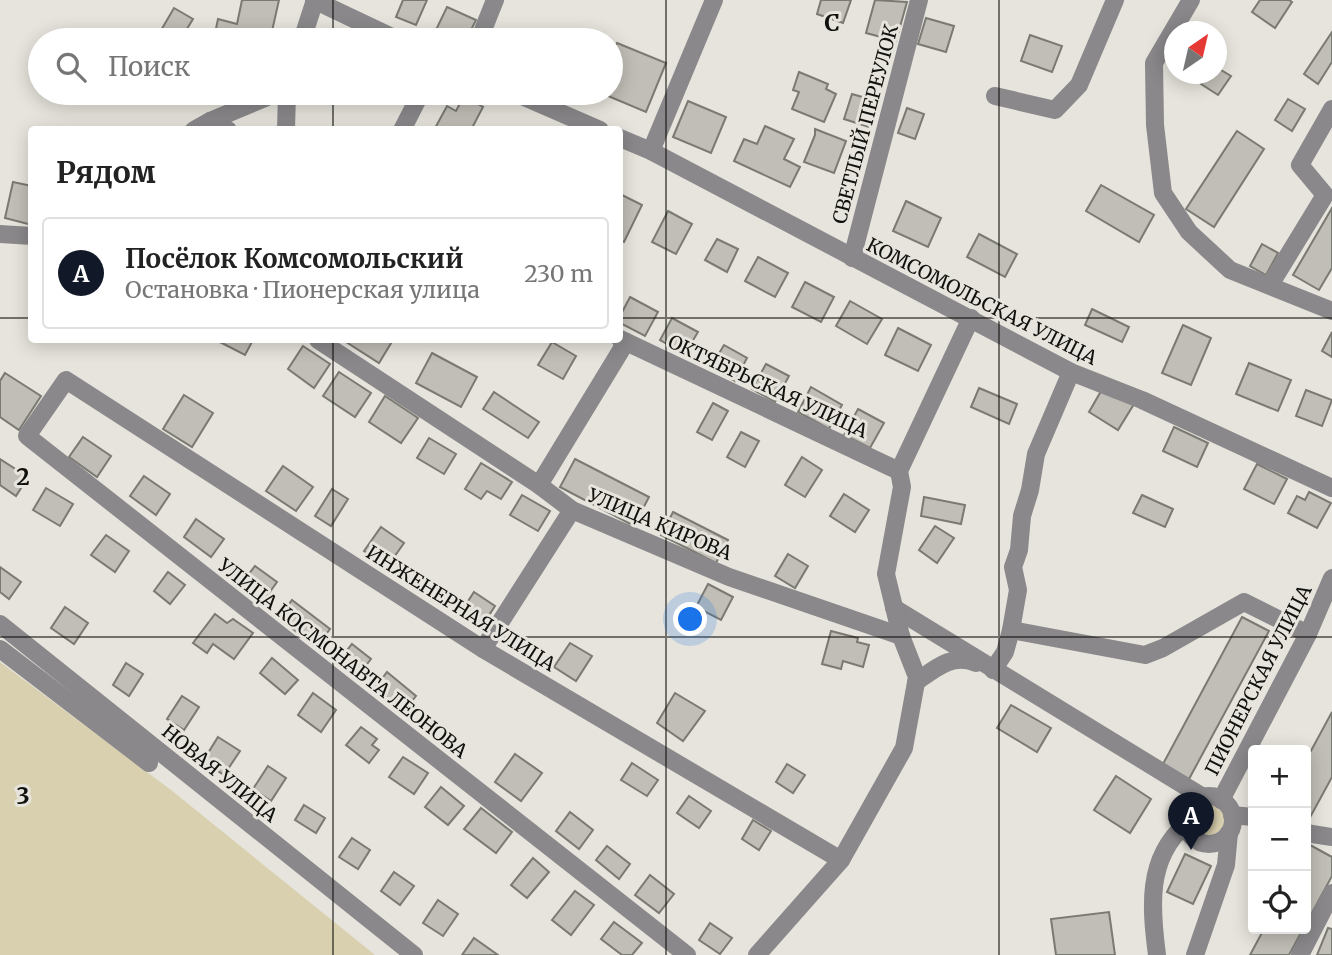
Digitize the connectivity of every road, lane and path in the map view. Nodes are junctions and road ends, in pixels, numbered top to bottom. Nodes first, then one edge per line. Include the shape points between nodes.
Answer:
1 (314, 0) edge
2 (495, 0) edge
3 (714, 0) edge
4 (919, 0) edge
5 (1115, 0) edge
6 (1191, 0) edge
7 (306, 28) edge
8 (373, 28) edge
9 (484, 28) edge
10 (995, 96) dead end
11 (249, 105) edge
12 (287, 105) edge
13 (415, 105) edge
14 (543, 105) edge
15 (1332, 109) edge
16 (202, 125) edge
17 (286, 126) edge
18 (404, 126) edge
19 (591, 126) edge
20 (623, 139) edge
21 (651, 151) junction
22 (0, 234) edge
23 (28, 236) edge
24 (852, 258) junction
25 (1270, 285) junction
26 (1332, 311) edge
27 (971, 318) junction
28 (623, 341) edge
29 (323, 343) edge
30 (622, 343) edge
31 (1071, 372) junction
32 (66, 380) joint
33 (900, 471) junction
34 (539, 485) junction
35 (1332, 488) edge
36 (572, 510) junction
37 (1332, 578) edge
38 (894, 608) junction
39 (0, 624) edge
40 (1011, 630) junction
41 (1308, 634) junction
42 (901, 636) junction
43 (0, 649) edge
44 (483, 649) junction
45 (993, 670) junction
46 (916, 682) junction
47 (149, 763) dead end
48 (1212, 798) junction
49 (1248, 819) edge
50 (1231, 824) junction
51 (1185, 825) junction
52 (1311, 834) edge
53 (1332, 837) edge
54 (841, 860) junction
55 (1332, 893) edge
56 (414, 955) edge
57 (687, 955) edge
58 (757, 955) edge
59 (1157, 955) edge
60 (1195, 955) edge
61 (1300, 955) edge

1 - 7 street
1 - 8 street
2 - 9 street
3 - 21 street
4 - 24 street, СВЕТЛЫЙ ПЕРЕУЛОК
5 - 10 street via 1079,85 1055,110
6 - 25 street via 1154,64 1163,192 1189,232 1230,270
11 - 16 street
12 - 17 street
13 - 18 street
14 - 19 street
15 - 25 street via 1300,164 1325,195
20 - 21 street, КОМСОМОЛЬСКАЯ УЛИЦА
21 - 24 street, КОМСОМОЛЬСКАЯ УЛИЦА
22 - 23 street
24 - 27 street, КОМСОМОЛЬСКАЯ УЛИЦА
25 - 26 street
27 - 31 street, КОМСОМОЛЬСКАЯ УЛИЦА
27 - 33 street
28 - 33 street, ОКТЯБРЬСКАЯ УЛИЦА
29 - 34 street, УЛИЦА КИРОВА
30 - 34 street
31 - 35 street, КОМСОМОЛЬСКАЯ УЛИЦА
31 - 40 street via 1036,454 1013,567 1018,590
32 - 44 street, ИНЖЕНЕРНАЯ УЛИЦА
32 - 57 street, УЛИЦА КОСМОНАВТА ЛЕОНОВА via 27,436
33 - 38 street via 902,487 886,573
34 - 36 street, УЛИЦА КИРОВА
36 - 42 street, УЛИЦА КИРОВА via 729,577
36 - 44 street
37 - 41 street, ПИОНЕРСКАЯ УЛИЦА
38 - 42 street
38 - 45 street
39 - 56 street, НОВАЯ УЛИЦА
40 - 41 street via 1145,654 1244,602
40 - 45 street via 1006,652
41 - 48 street, ПИОНЕРСКАЯ УЛИЦА
42 - 46 street
43 - 47 street
44 - 54 street, ИНЖЕНЕРНАЯ УЛИЦА
45 - 46 street via 963,658 940,665
45 - 48 street
46 - 54 street via 904,748
48 - 50 street, ПИОНЕРСКАЯ УЛИЦА via 1228,806
48 - 51 street, ПИОНЕРСКАЯ УЛИЦА via 1195,800 1188,807
49 - 50 street
50 - 51 street via 1223,840 1205,844 1189,834
50 - 60 street via 1226,864
51 - 59 street, ПИОНЕРСКАЯ УЛИЦА via 1165,850 1153,881
52 - 53 street
54 - 58 street
55 - 61 street

